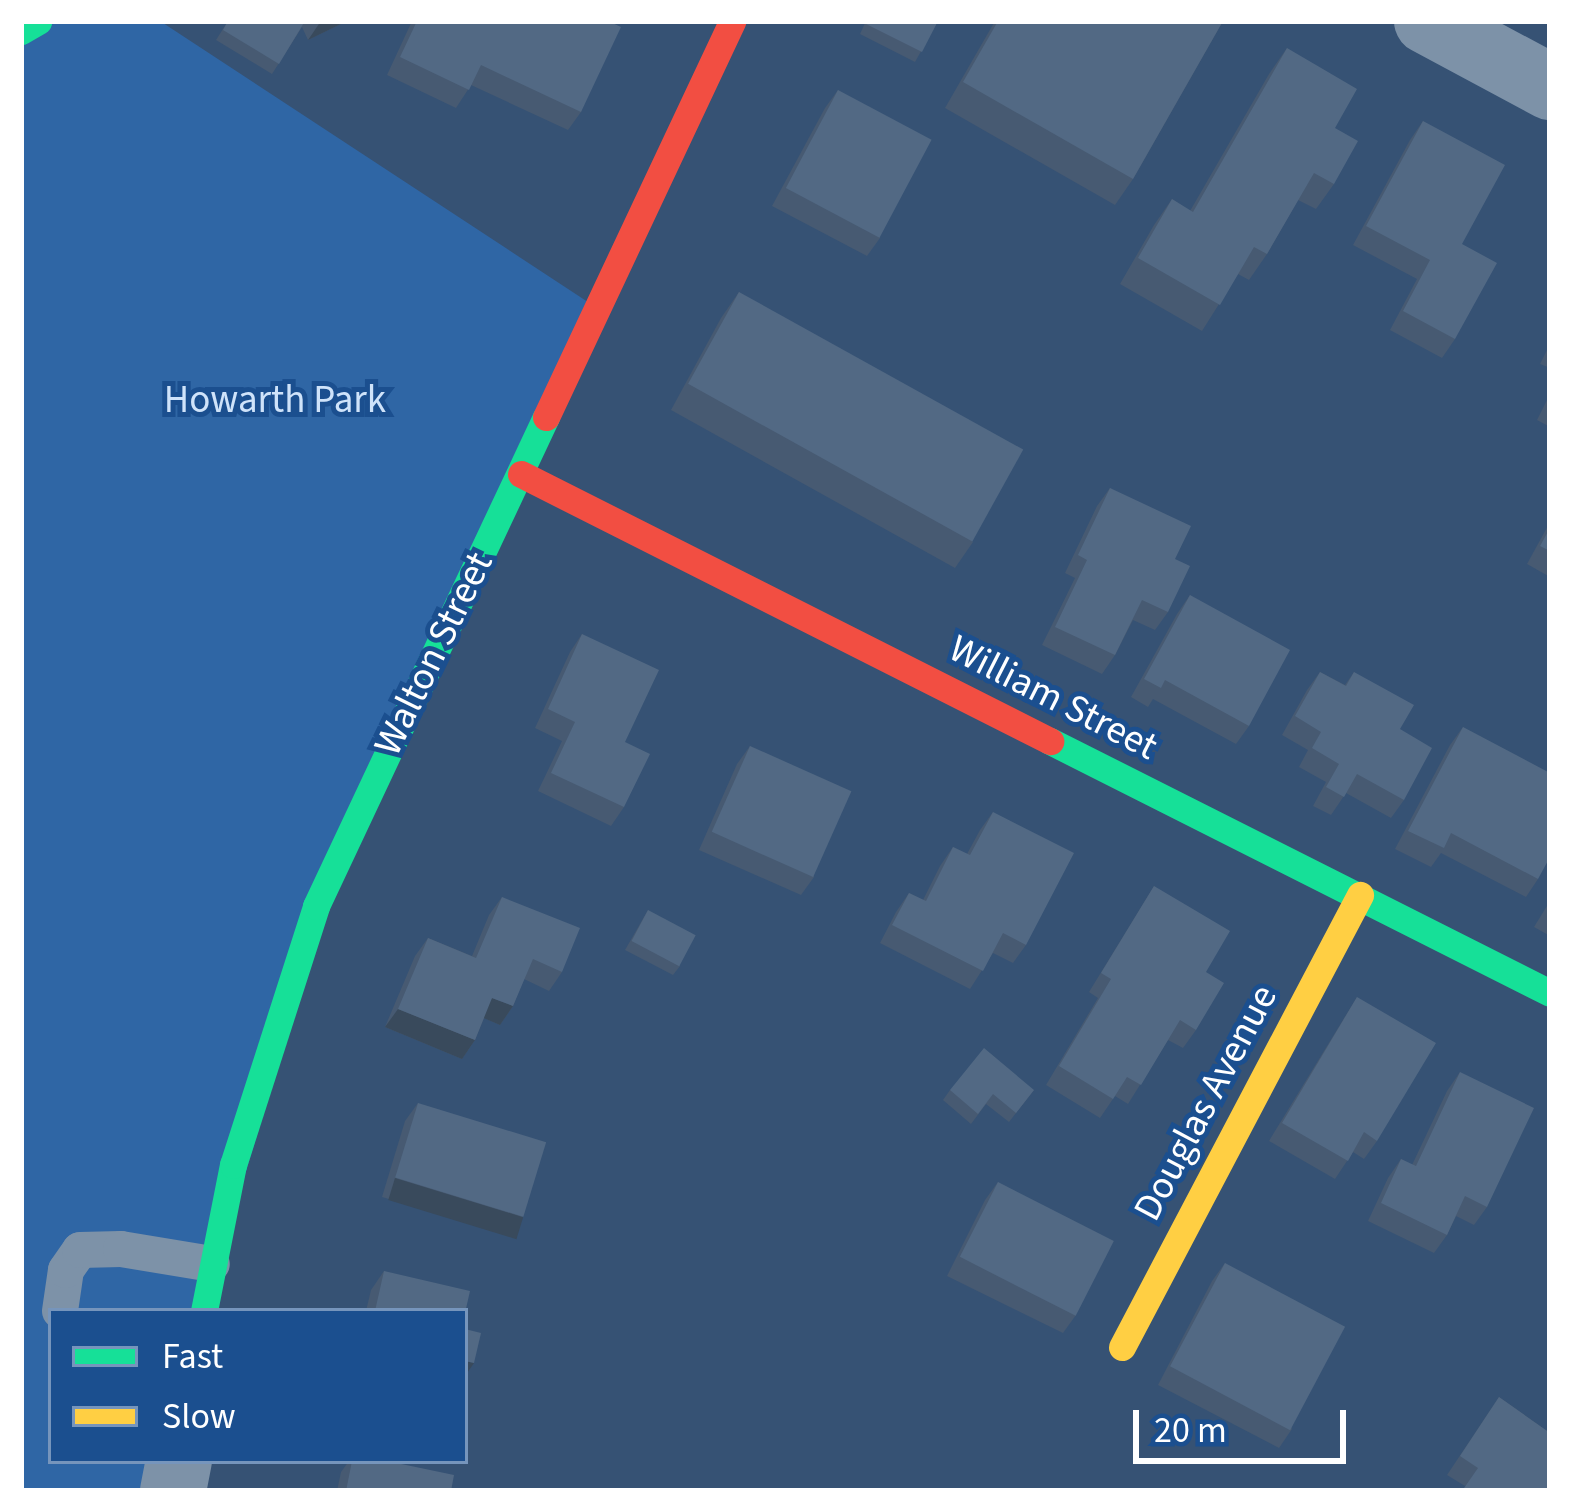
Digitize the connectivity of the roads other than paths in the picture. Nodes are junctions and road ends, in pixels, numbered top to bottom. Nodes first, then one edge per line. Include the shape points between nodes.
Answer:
1 (38, 21) edge
2 (732, 21) edge
3 (1427, 21) edge
4 (21, 31) edge
5 (1550, 87) edge
6 (521, 475) junction
7 (1360, 895) junction
8 (1550, 993) edge
9 (212, 1264) junction
10 (60, 1308) edge
11 (205, 1308) edge
12 (1122, 1348) dead end

1 - 4 street
2 - 6 street, Walton Street
3 - 5 street
6 - 7 street, William Street
6 - 9 street, Walton Street via 316,906 260,1070
7 - 8 street, William Street
7 - 12 street, Douglas Avenue
9 - 10 lane via 80,1250 66,1270
9 - 11 street, Walton Street

